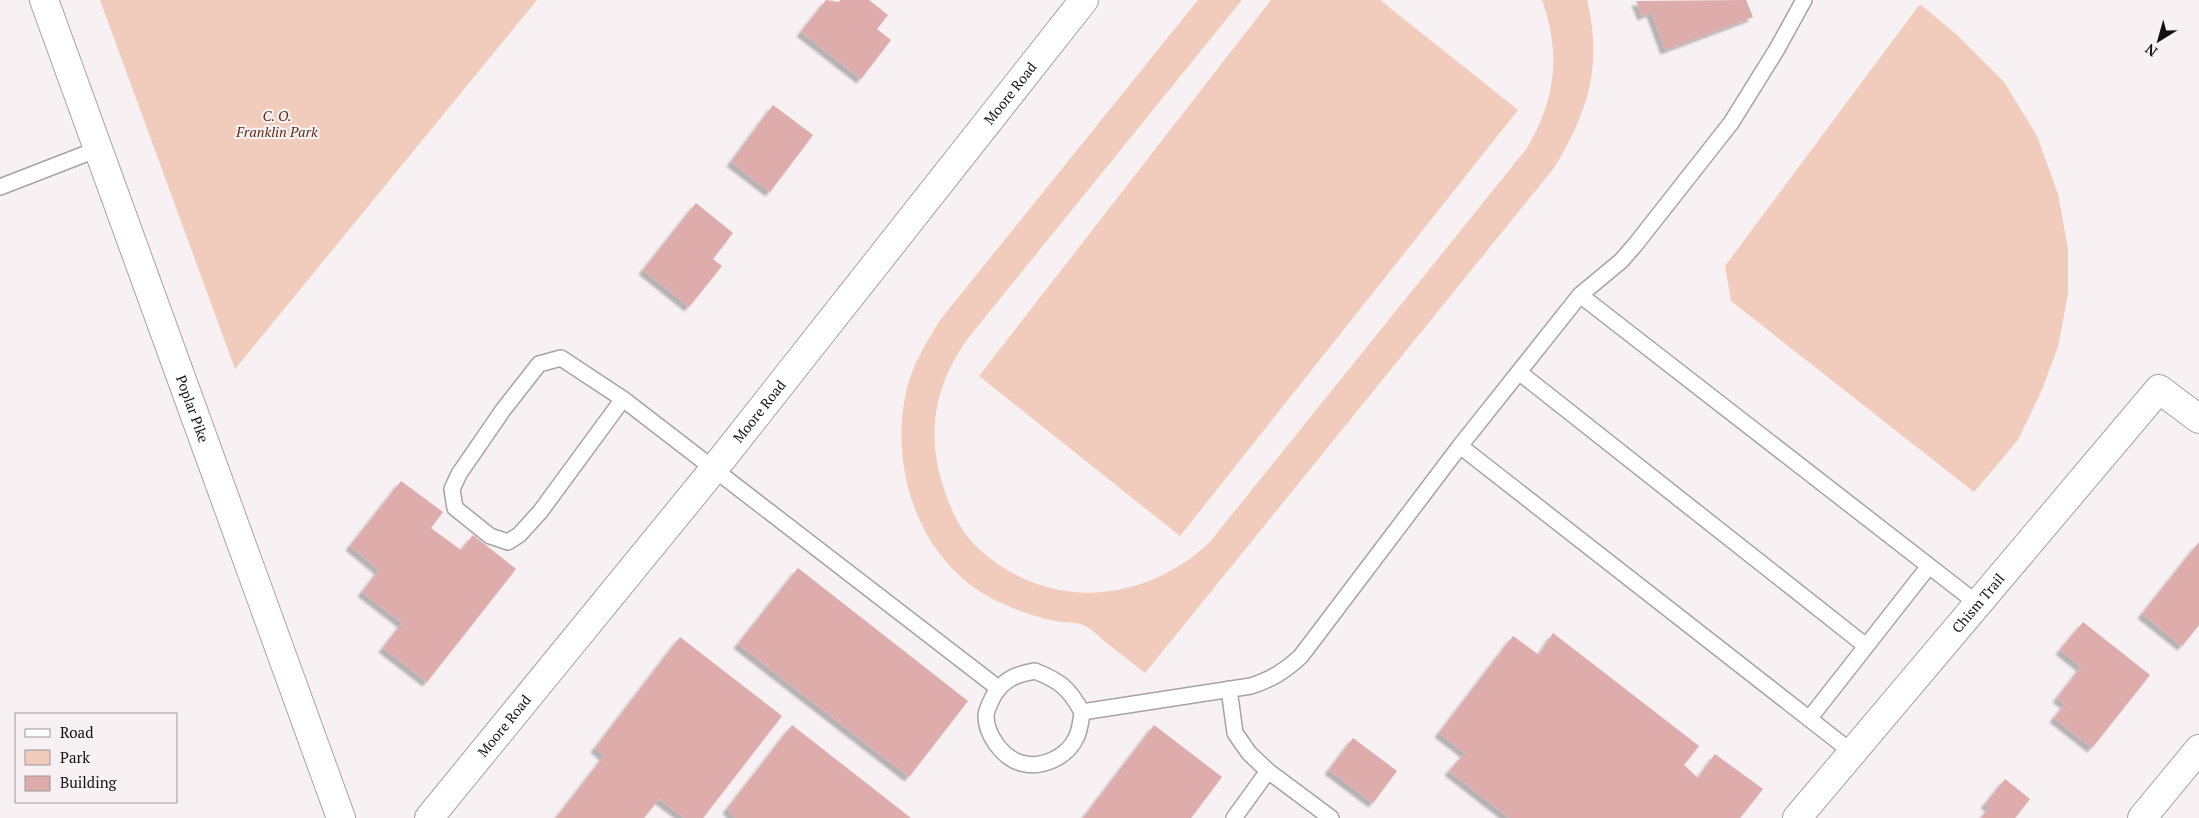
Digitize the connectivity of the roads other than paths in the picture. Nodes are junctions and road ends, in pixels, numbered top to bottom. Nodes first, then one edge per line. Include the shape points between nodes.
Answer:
1 (44, 0) edge
2 (1084, 0) edge
3 (1804, 0) edge
4 (98, 149) junction
5 (0, 187) edge
6 (1580, 295) junction
7 (1520, 373) junction
8 (623, 399) junction
9 (2199, 419) edge
10 (1460, 446) junction
11 (714, 470) junction
12 (1929, 566) junction
13 (1978, 604) junction
14 (1866, 646) junction
15 (998, 688) junction
16 (1229, 689) junction
17 (1082, 712) junction
18 (1809, 719) junction
19 (2199, 749) edge
20 (1853, 753) junction
21 (1268, 771) junction
22 (341, 818) edge
23 (429, 818) edge
24 (1234, 818) edge
25 (1331, 818) edge
26 (1797, 818) edge
27 (2142, 818) edge

1 - 4 street, Poplar Pike
2 - 11 street, Moore Road
3 - 6 lane via 1731,123 1621,261
4 - 5 lane
4 - 22 street, Poplar Pike
6 - 7 lane
6 - 12 lane
7 - 10 lane
7 - 14 lane
8 - 8 lane via 561,358 539,364 459,474 452,489 455,508 490,536 508,542 519,535 540,512
8 - 11 lane
9 - 13 street, Chism Trail via 2158,389
10 - 16 lane via 1301,656 1272,679
10 - 18 lane
11 - 15 lane
11 - 23 street, Moore Road
12 - 13 lane
12 - 14 lane
13 - 20 street, Chism Trail
14 - 18 lane
15 - 17 lane via 1017,674 1035,671 1054,678 1071,692
15 - 17 lane via 986,716 990,734 1003,752 1021,763 1044,764 1065,754 1076,738
16 - 17 lane
16 - 21 lane via 1235,733 1249,753
18 - 20 lane
19 - 27 street
20 - 26 street, Chism Trail
21 - 24 lane
21 - 25 lane

